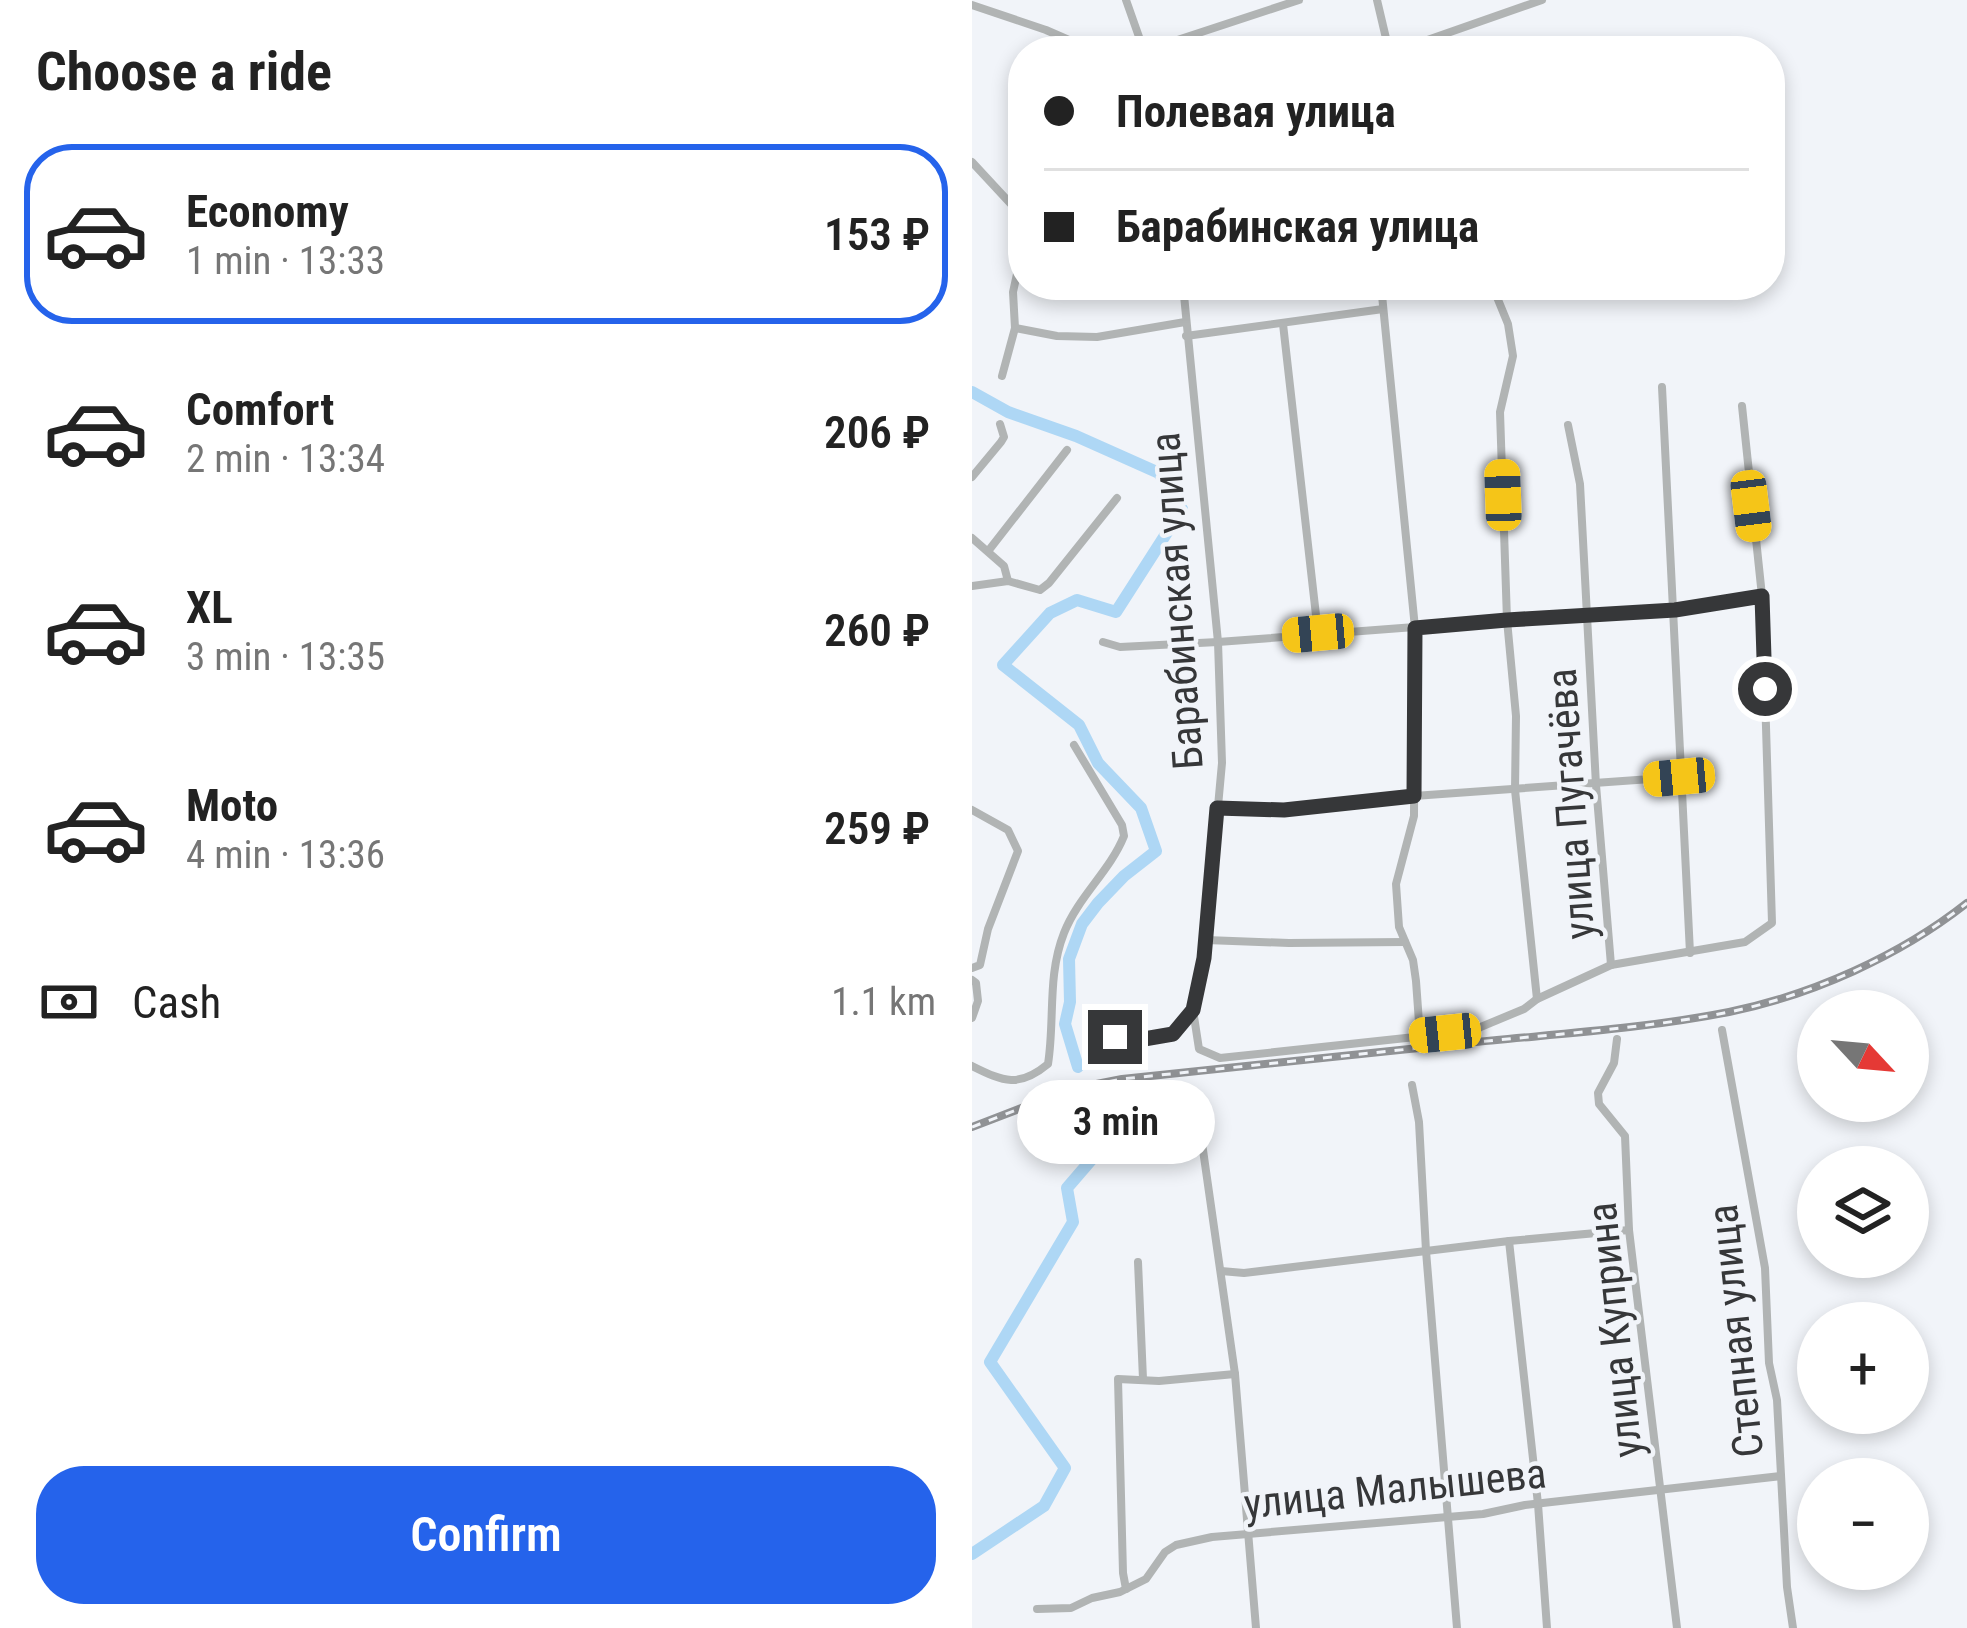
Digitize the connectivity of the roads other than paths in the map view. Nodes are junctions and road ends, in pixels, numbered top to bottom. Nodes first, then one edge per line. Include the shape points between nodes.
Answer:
1 (1126, 0) edge
2 (1299, 0) edge
3 (1377, 0) edge
4 (1542, 0) edge
5 (972, 5) edge
6 (1058, 36) edge
7 (1139, 36) edge
8 (1190, 36) edge
9 (1388, 36) edge
10 (1436, 36) edge
11 (972, 162) edge
12 (1008, 201) edge
13 (1014, 300) edge
14 (1184, 300) edge
15 (1382, 300) edge
16 (1498, 300) edge
17 (1383, 309) junction
18 (1185, 322) junction
19 (1282, 324) junction
20 (1016, 328) junction
21 (1186, 336) junction
22 (1002, 376) dead end
23 (1662, 387) dead end
24 (1742, 406) dead end
25 (1000, 424) dead end
26 (1568, 425) dead end
27 (1066, 450) dead end
28 (972, 477) edge
29 (1117, 498) dead end
30 (972, 538) edge
31 (988, 550) junction
32 (1008, 581) junction
33 (972, 586) edge
34 (1762, 596) junction
35 (1675, 610) junction
36 (1587, 615) junction
37 (1507, 620) junction
38 (1415, 628) junction
39 (1318, 633) junction
40 (1103, 642) dead end
41 (1218, 642) junction
42 (1074, 745) dead end
43 (1679, 777) junction
44 (1596, 785) junction
45 (1515, 790) junction
46 (1414, 796) junction
47 (1217, 808) junction
48 (972, 810) edge
49 (1206, 940) junction
50 (1405, 942) junction
51 (1690, 952) junction
52 (1611, 965) junction
53 (972, 968) edge
54 (974, 981) edge
55 (1537, 999) junction
56 (1193, 1010) junction
57 (972, 1018) edge
58 (1722, 1030) dead end
59 (1087, 1036) dead end
60 (1420, 1036) junction
61 (1617, 1039) dead end
62 (972, 1066) edge
63 (1412, 1085) dead end
64 (1198, 1115) dead end
65 (1629, 1230) junction
66 (1509, 1241) junction
67 (1426, 1251) junction
68 (1138, 1262) dead end
69 (1221, 1271) junction
70 (1234, 1374) junction
71 (1143, 1379) junction
72 (1781, 1476) junction
73 (1662, 1490) junction
74 (1538, 1504) junction
75 (1448, 1515) junction
76 (1248, 1532) junction
77 (1126, 1589) junction
78 (1037, 1609) dead end
79 (1256, 1628) edge
80 (1457, 1628) edge
81 (1546, 1628) edge
82 (1677, 1628) edge
83 (1793, 1628) edge

1 - 7 street
2 - 8 street
3 - 9 street
4 - 10 street
5 - 6 street
11 - 12 street
13 - 20 street
14 - 18 street, Барабинская улица
15 - 17 street
16 - 37 street via 1513,356 1500,412
17 - 19 street
17 - 38 street
18 - 20 street via 1097,337
18 - 21 street, Барабинская улица
19 - 21 street
19 - 39 street
20 - 22 street
21 - 41 street, Барабинская улица
23 - 35 street
24 - 34 street
25 - 28 street via 1004,437
26 - 36 street, улица Пугачёва via 1580,484
27 - 31 street
29 - 32 street via 1040,590
30 - 31 street
31 - 32 street
32 - 33 street
34 - 35 street
34 - 51 street via 1772,923 1745,942
35 - 36 street
35 - 43 street
36 - 37 street
36 - 44 street, улица Пугачёва
37 - 38 street
37 - 45 street
38 - 39 street
38 - 46 street
39 - 41 street
40 - 41 street
41 - 47 street, Барабинская улица
42 - 62 street via 1124,836 1064,933 1048,1064 1014,1080
43 - 44 street
43 - 51 street
44 - 45 street
44 - 52 street, улица Пугачёва
45 - 46 street
45 - 55 street
46 - 47 street via 1284,810
46 - 50 street via 1396,884
47 - 49 street, Барабинская улица
48 - 53 street via 1008,830 1018,851 980,965
49 - 50 street
49 - 56 street, Барабинская улица
50 - 60 street
51 - 52 street
52 - 55 street
54 - 57 street
55 - 60 street via 1471,1030
56 - 59 street via 1173,1034
56 - 60 street via 1199,1049 1220,1058
58 - 72 street, Степная улица via 1766,1268
61 - 65 street, улица Куприна via 1598,1093 1625,1136
63 - 67 street
64 - 69 street
65 - 66 street
65 - 73 street, улица Куприна
66 - 67 street
66 - 74 street
67 - 69 street
67 - 75 street
68 - 71 street
69 - 70 street
70 - 71 street
70 - 76 street
71 - 77 street via 1118,1379
72 - 73 street, улица Малышева
72 - 83 street, Степная улица
73 - 74 street, улица Малышева
73 - 82 street, улица Куприна
74 - 75 street, улица Малышева
74 - 81 street
75 - 76 street, улица Малышева
75 - 80 street
76 - 77 street, улица Малышева via 1176,1545
76 - 79 street
77 - 78 street, улица Малышева via 1071,1608

